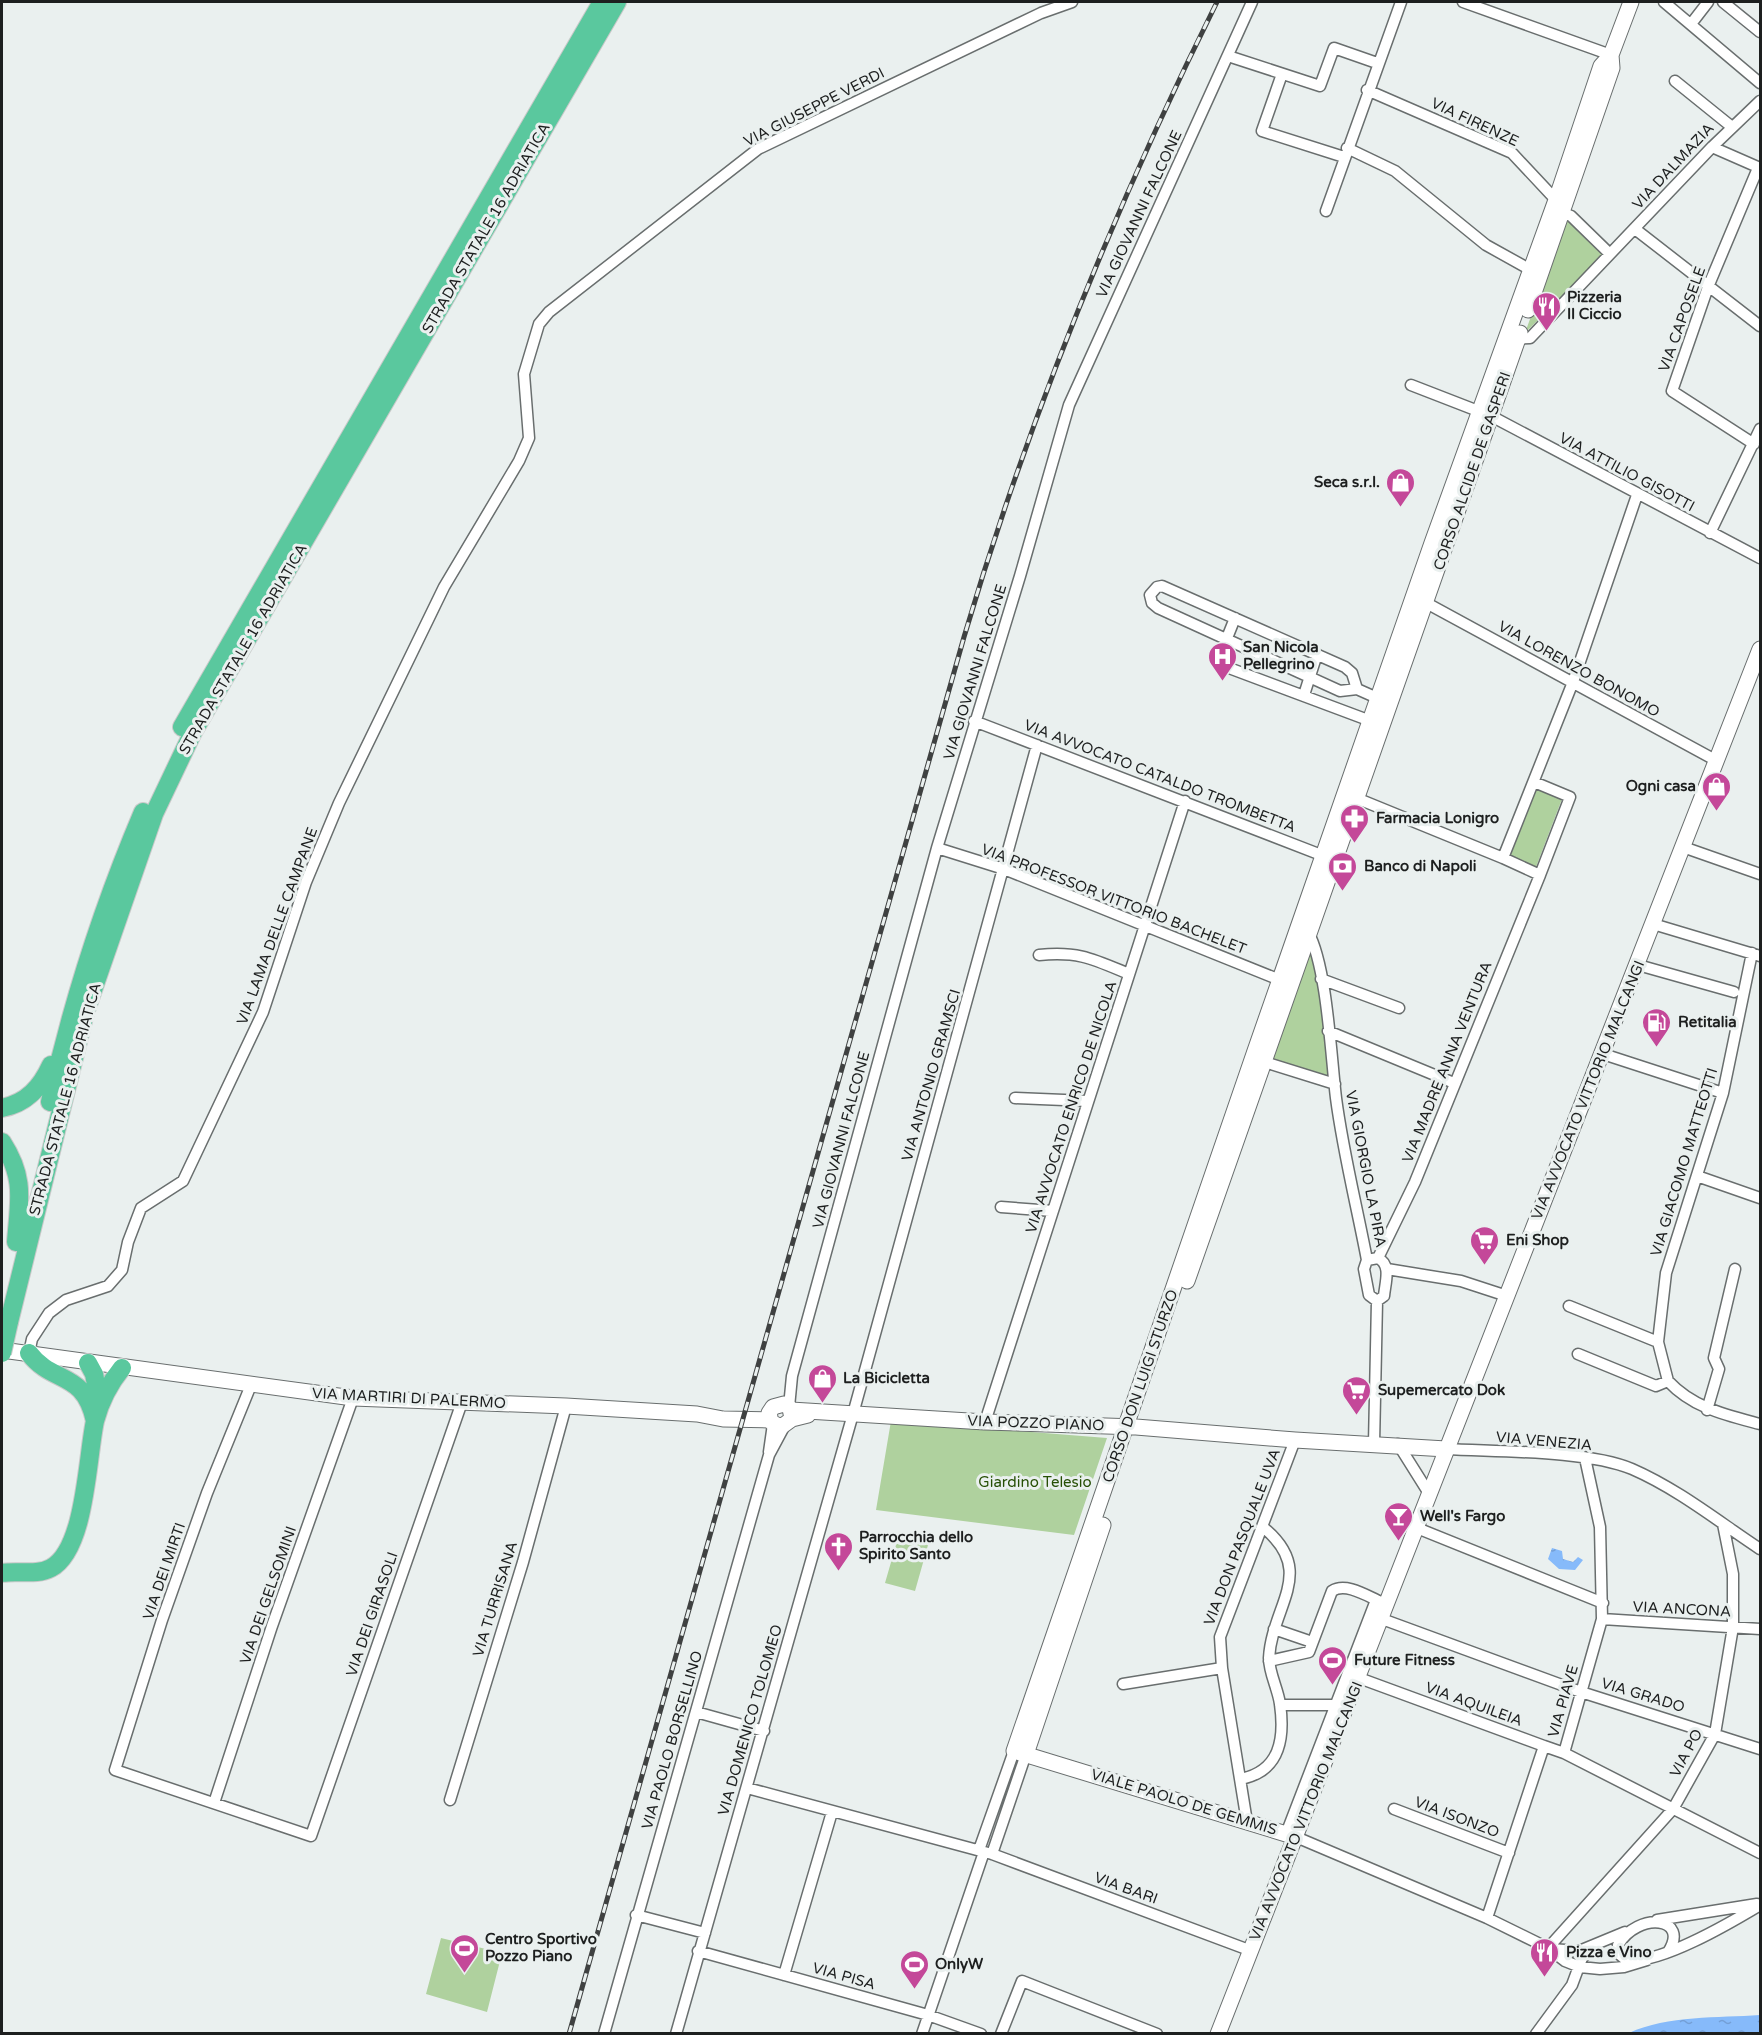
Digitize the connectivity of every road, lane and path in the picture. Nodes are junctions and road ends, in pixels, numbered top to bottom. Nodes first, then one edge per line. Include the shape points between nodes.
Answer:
1 (617, 2) edge
2 (1071, 2) edge
3 (1252, 2) edge
4 (1401, 2) edge
5 (1463, 2) edge
6 (1631, 2) edge
7 (1664, 2) edge
8 (1708, 2) edge
9 (1722, 2) edge
10 (598, 6) edge
11 (1691, 24) junction
12 (1761, 32) edge
13 (1611, 55) junction
14 (1228, 56) junction
15 (1377, 63) junction
16 (1282, 74) junction
17 (1676, 81) dead end
18 (1761, 83) edge
19 (1367, 90) junction
20 (1761, 101) edge
21 (1732, 127) junction
22 (1712, 147) junction
23 (1345, 152) junction
24 (1759, 168) edge
25 (1558, 207) junction
26 (1326, 211) dead end
27 (1635, 228) junction
28 (1610, 254) junction
29 (1531, 270) junction
30 (1708, 287) junction
31 (539, 324) joint
32 (1761, 326) edge
33 (1512, 338) junction
34 (1411, 385) dead end
35 (1486, 413) junction
36 (1761, 429) edge
37 (1754, 444) junction
38 (1637, 495) junction
39 (1710, 533) junction
40 (1761, 558) edge
41 (1420, 599) junction
42 (1235, 618) junction
43 (1227, 640) junction
44 (1761, 649) edge
45 (1317, 654) junction
46 (1309, 677) junction
47 (1573, 682) junction
48 (1357, 689) junction
49 (1304, 695) junction
50 (1384, 701) junction
51 (975, 721) junction
52 (1376, 723) junction
53 (1037, 745) junction
54 (1718, 762) junction
55 (1534, 782) junction
56 (1356, 798) junction
57 (1185, 801) junction
58 (1683, 847) junction
59 (937, 848) junction
60 (1328, 858) junction
61 (1503, 858) junction
62 (1004, 869) junction
63 (1761, 874) edge
64 (1540, 875) junction
65 (1653, 924) junction
66 (1145, 926) junction
67 (1308, 932) junction
68 (1756, 954) edge
69 (1040, 955) dead end
70 (1638, 965) junction
71 (1129, 974) junction
72 (1321, 979) junction
73 (1280, 980) junction
74 (1734, 992) dead end
75 (76, 996) junction
76 (1399, 1008) dead end
77 (1328, 1031) junction
78 (1603, 1054) junction
79 (1259, 1057) junction
80 (1454, 1083) junction
81 (1335, 1084) junction
82 (1723, 1093) junction
83 (1015, 1098) dead end
84 (1088, 1101) junction
85 (2, 1108) edge
86 (2, 1142) edge
87 (1697, 1176) junction
88 (1761, 1198) edge
89 (1001, 1208) dead end
90 (1053, 1210) junction
91 (16, 1242) junction
92 (1373, 1259) junction
93 (1387, 1269) junction
94 (1735, 1269) dead end
95 (1507, 1296) junction
96 (2, 1299) edge
97 (1377, 1301) junction
98 (1569, 1306) dead end
99 (1658, 1342) junction
100 (2, 1351) edge
101 (30, 1353) junction
102 (1578, 1354) dead end
103 (88, 1363) junction
104 (122, 1368) junction
105 (1668, 1381) junction
106 (251, 1385) junction
107 (84, 1392) junction
108 (353, 1398) junction
109 (462, 1402) junction
110 (566, 1407) junction
111 (1707, 1410) junction
112 (98, 1413) junction
113 (697, 1414) joint
114 (853, 1414) junction
115 (781, 1415) junction
116 (985, 1422) junction
117 (1761, 1424) edge
118 (1131, 1427) junction
119 (1295, 1440) junction
120 (1374, 1444) junction
121 (1398, 1444) junction
122 (1446, 1449) junction
123 (1585, 1458) junction
124 (1430, 1495) junction
125 (1723, 1524) junction
126 (1264, 1528) junction
127 (1417, 1528) junction
128 (1761, 1549) edge
129 (4, 1571) edge
130 (1381, 1602) junction
131 (1603, 1604) junction
132 (1382, 1619) junction
133 (1602, 1619) junction
134 (1733, 1626) junction
135 (1274, 1629) junction
136 (1761, 1629) edge
137 (1312, 1642) junction
138 (1269, 1661) junction
139 (1222, 1668) junction
140 (1359, 1678) junction
141 (1123, 1684) dead end
142 (1581, 1692) junction
143 (1342, 1704) junction
144 (1280, 1705) junction
145 (696, 1713) junction
146 (764, 1731) junction
147 (1715, 1734) junction
148 (1544, 1746) junction
149 (1761, 1749) edge
150 (1020, 1752) junction
151 (1564, 1753) junction
152 (1241, 1779) junction
153 (747, 1788) junction
154 (450, 1800) dead end
155 (214, 1803) junction
156 (1394, 1809) dead end
157 (1673, 1809) junction
158 (832, 1812) junction
159 (1247, 1822) junction
160 (1291, 1835) junction
161 (985, 1852) junction
162 (1509, 1853) junction
163 (1761, 1853) edge
164 (1761, 1904) edge
165 (636, 1916) junction
166 (1487, 1918) junction
167 (1654, 1921) junction
168 (1631, 1929) junction
169 (705, 1933) junction
170 (1595, 1946) junction
171 (1548, 1948) junction
172 (1250, 1950) junction
173 (698, 1951) junction
174 (1668, 1952) junction
175 (1647, 1960) junction
176 (1580, 1967) junction
177 (784, 1975) junction
178 (928, 2015) junction
179 (604, 2034) edge
180 (676, 2034) edge
181 (922, 2034) edge
182 (981, 2034) edge
183 (1001, 2034) edge
184 (1157, 2034) edge
185 (1218, 2034) edge
186 (1536, 2034) edge

1 - 100 highway, STRADA STATALE 16 ADRIATICA, bridge via 193,732 154,814 85,1013
2 - 31 street, VIA GIUSEPPE VERDI via 758,149 549,312
3 - 14 street, VIA GIOVANNI FALCONE
4 - 15 street
5 - 13 street
6 - 13 street
7 - 11 street
8 - 11 street
9 - 12 street
10 - 75 highway, STRADA STATALE 16 ADRIATICA via 184,722 118,870
11 - 18 street
13 - 25 street via 1601,66
14 - 16 street
14 - 51 street, VIA GIOVANNI FALCONE via 1069,405
15 - 16 street via 1334,48 1320,86
15 - 19 street
16 - 23 street via 1262,131
17 - 21 street
19 - 23 street
19 - 25 street, VIA FIRENZE via 1512,153
20 - 21 street, VIA DALMAZIA
21 - 22 street, VIA DALMAZIA
22 - 24 street
22 - 27 street, VIA DALMAZIA
23 - 26 street
23 - 29 street via 1395,171 1486,245
24 - 30 street, VIA CAPOSELE
25 - 28 street, VIA FIRENZE
25 - 29 street
25 - 33 street
27 - 28 street, VIA DALMAZIA
27 - 30 street
28 - 33 street, VIA DALMAZIA via 1530,338
29 - 33 street
30 - 32 street
30 - 37 street, VIA CAPOSELE via 1672,391
31 - 101 street, VIA LAMA DELLE CAMPANE via 525,374 529,438 444,587 339,803 306,882 263,1012 183,1181 141,1208 122,1270 108,1286 66,1300 49,1312 32,1339
33 - 35 street, CORSO ALCIDE DE GASPERI
34 - 35 street, VIA ATTILIO GISOTTI
35 - 38 street, VIA ATTILIO GISOTTI
35 - 41 street, CORSO ALCIDE DE GASPERI
36 - 37 street
37 - 39 street
38 - 39 street, VIA ATTILIO GISOTTI
38 - 47 street
39 - 40 street, VIA ATTILIO GISOTTI
41 - 47 street, VIA LORENZO BONOMO
41 - 50 street, CORSO ALCIDE DE GASPERI
42 - 43 street
42 - 43 street via 1167,588 1152,591 1150,599 1154,606
42 - 45 street
43 - 46 street
43 - 49 street via 1221,665
44 - 54 street, VIA AVVOCATO VITTORIO MALCANGI
45 - 46 street
45 - 48 street via 1350,670
46 - 48 street via 1340,691
46 - 49 street
47 - 54 street, VIA LORENZO BONOMO
47 - 55 street
48 - 50 street
49 - 52 street
50 - 52 street, CORSO ALCIDE DE GASPERI
51 - 53 street, VIA AVVOCATO CATALDO TROMBETTA
51 - 59 street, VIA GIOVANNI FALCONE
52 - 56 street, CORSO ALCIDE DE GASPERI
52 - 60 street, CORSO ALCIDE DE GASPERI
53 - 57 street, VIA AVVOCATO CATALDO TROMBETTA
53 - 62 street, VIA ANTONIO GRAMSCI
54 - 58 street, VIA AVVOCATO VITTORIO MALCANGI
55 - 61 street
55 - 64 street, VIA MADRE ANNA VENTURA via 1569,797
56 - 60 street, CORSO ALCIDE DE GASPERI
56 - 61 street
57 - 60 street, VIA AVVOCATO CATALDO TROMBETTA
57 - 66 street, VIA AVVOCATO ENRICO DE NICOLA
58 - 63 street
58 - 65 street, VIA AVVOCATO VITTORIO MALCANGI
59 - 62 street, VIA PROFESSOR VITTORIO BACHELET
59 - 115 street, VIA GIOVANNI FALCONE
60 - 67 street
60 - 73 street
61 - 64 street
62 - 66 street, VIA PROFESSOR VITTORIO BACHELET
62 - 114 street, VIA ANTONIO GRAMSCI
64 - 80 street, VIA MADRE ANNA VENTURA
65 - 68 street
65 - 70 street, VIA AVVOCATO VITTORIO MALCANGI
66 - 71 street, VIA AVVOCATO ENRICO DE NICOLA
66 - 73 street, VIA PROFESSOR VITTORIO BACHELET
67 - 72 street, VIA GIORGIO LA PIRA
67 - 79 street
68 - 82 street, VIA GIACOMO MATTEOTTI
69 - 71 street via 1082,954
70 - 74 street
70 - 78 street, VIA AVVOCATO VITTORIO MALCANGI
71 - 84 street, VIA AVVOCATO ENRICO DE NICOLA
72 - 76 street
72 - 77 street, VIA GIORGIO LA PIRA
73 - 79 street
75 - 85 highway via 42,1085 26,1099
75 - 91 highway, STRADA STATALE 16 ADRIATICA
77 - 80 street
77 - 81 street, VIA GIORGIO LA PIRA
78 - 82 street
78 - 95 street, VIA AVVOCATO VITTORIO MALCANGI
79 - 81 street
79 - 118 street, CORSO DON LUIGI STURZO
80 - 92 street, VIA MADRE ANNA VENTURA via 1415,1182
81 - 92 street, VIA GIORGIO LA PIRA
82 - 87 street, VIA GIACOMO MATTEOTTI
83 - 84 street
84 - 90 street, VIA AVVOCATO ENRICO DE NICOLA
86 - 91 highway via 14,1160 20,1182
87 - 88 street
87 - 99 street, VIA GIACOMO MATTEOTTI via 1666,1274
89 - 90 street
90 - 116 street, VIA AVVOCATO ENRICO DE NICOLA
91 - 96 highway, STRADA STATALE 16 ADRIATICA
92 - 93 street via 1383,1261
92 - 97 street, VIA GIORGIO LA PIRA via 1364,1269 1369,1295
93 - 95 street via 1461,1281
93 - 97 street via 1384,1296
94 - 111 street via 1714,1358 1719,1369
95 - 122 street, VIA AVVOCATO VITTORIO MALCANGI
97 - 120 street
98 - 99 street
99 - 105 street, VIA GIACOMO MATTEOTTI
100 - 101 street
101 - 103 street
101 - 107 highway via 36,1362 67,1377
102 - 105 street via 1656,1386
103 - 104 street
103 - 107 highway
103 - 112 highway via 94,1374
104 - 106 street, VIA MARTIRI DI PALERMO
104 - 112 highway
105 - 111 street
106 - 108 street, VIA MARTIRI DI PALERMO
106 - 155 street, VIA DEI MIRTI via 162,1620 115,1770
107 - 112 highway
108 - 109 street, VIA MARTIRI DI PALERMO
108 - 155 street, VIA DEI GELSOMINI
109 - 110 street, VIA MARTIRI DI PALERMO
109 - 155 street, VIA DEI GIRASOLI via 310,1836
110 - 113 street, VIA MARTIRI DI PALERMO
110 - 154 street, VIA TURRISANA
111 - 117 street
112 - 129 highway via 80,1516 69,1548 52,1567 31,1573
113 - 115 street, VIA POZZO PIANO via 726,1409
114 - 115 street, VIA POZZO PIANO
114 - 116 street, VIA POZZO PIANO
114 - 146 street, VIA DOMENICO TOLOMEO
115 - 145 street, VIA PAOLO BORSELLINO
116 - 118 street, VIA POZZO PIANO
118 - 119 street, VIA POZZO PIANO
118 - 150 street, CORSO DON LUIGI STURZO
119 - 120 street, VIA POZZO PIANO
119 - 126 street, VIA DON PASQUALE UVA
120 - 121 street, VIA POZZO PIANO
121 - 122 street, VIA POZZO PIANO
121 - 124 street
122 - 123 street, VIA VENEZIA
122 - 124 street, VIA AVVOCATO VITTORIO MALCANGI
123 - 125 street, VIA VENEZIA via 1631,1469
123 - 131 street, VIA PIAVE via 1600,1527
124 - 127 street, VIA AVVOCATO VITTORIO MALCANGI
125 - 128 street, VIA VENEZIA
125 - 134 street, VIA PO via 1733,1574
126 - 135 street via 1284,1549 1291,1569 1290,1588
126 - 139 street, VIA DON PASQUALE UVA via 1220,1637
127 - 130 street, VIA AVVOCATO VITTORIO MALCANGI
127 - 131 street
130 - 132 street, VIA AVVOCATO VITTORIO MALCANGI
130 - 137 street via 1338,1587 1332,1591
130 - 143 street, VIA AVVOCATO VITTORIO MALCANGI
131 - 133 street, VIA PIAVE
132 - 140 street, VIA AVVOCATO VITTORIO MALCANGI
132 - 142 street, VIA GRADO
133 - 134 street, VIA ANCONA
133 - 142 street, VIA PIAVE
134 - 136 street, VIA ANCONA
134 - 147 street, VIA PO
135 - 137 street
135 - 138 street
137 - 138 street via 1309,1652
138 - 144 street
139 - 141 street
139 - 152 street, VIA DON PASQUALE UVA
140 - 143 street, VIA AVVOCATO VITTORIO MALCANGI
140 - 148 street, VIA AQUILEIA
142 - 147 street, VIA GRADO
142 - 151 street, VIA PIAVE
143 - 144 street
143 - 160 street, VIA AVVOCATO VITTORIO MALCANGI
144 - 152 street via 1280,1744 1271,1766 1258,1775
145 - 146 street
145 - 165 street, VIA PAOLO BORSELLINO
146 - 153 street, VIA DOMENICO TOLOMEO
147 - 149 street, VIA GRADO
147 - 157 street, VIA PO
148 - 151 street, VIA PIAVE
148 - 162 street, VIA PIAVE
150 - 159 street, VIALE PAOLO DE GEMMIS
150 - 161 street, CORSO DON LUIGI STURZO
151 - 157 street
152 - 159 street, VIA DON PASQUALE UVA
153 - 158 street, VIA BARI
153 - 169 street, VIA DOMENICO TOLOMEO
156 - 162 street, VIA ISONZO
157 - 163 street
157 - 171 street, VIA PO
158 - 161 street, VIA BARI
158 - 177 street
159 - 160 street, VIALE PAOLO DE GEMMIS
160 - 166 street, VIALE PAOLO DE GEMMIS
160 - 172 street, VIA AVVOCATO VITTORIO MALCANGI
161 - 172 street, VIA BARI
161 - 178 street, CORSO DON LUIGI STURZO
162 - 166 street, VIA PIAVE
164 - 167 street
164 - 174 street
165 - 169 street
165 - 179 street, VIA PAOLO BORSELLINO
166 - 171 street, VIALE PAOLO DE GEMMIS
167 - 168 street
167 - 174 street via 1670,1928 1674,1938
168 - 170 street
168 - 175 street via 1618,1945 1619,1954 1626,1960
169 - 173 street, VIA DOMENICO TOLOMEO
170 - 171 street via 1571,1951
170 - 176 street via 1582,1958
171 - 176 street, VIALE PAOLO DE GEMMIS
172 - 185 street, VIA AVVOCATO VITTORIO MALCANGI
173 - 177 street, VIA PISA
173 - 180 street, VIA DOMENICO TOLOMEO
174 - 175 street
175 - 176 street via 1616,1968
176 - 186 street via 1572,1985
177 - 178 street, VIA PISA
178 - 181 street, CORSO DON LUIGI STURZO
178 - 182 street, VIA PISA
183 - 184 street via 1022,1981

